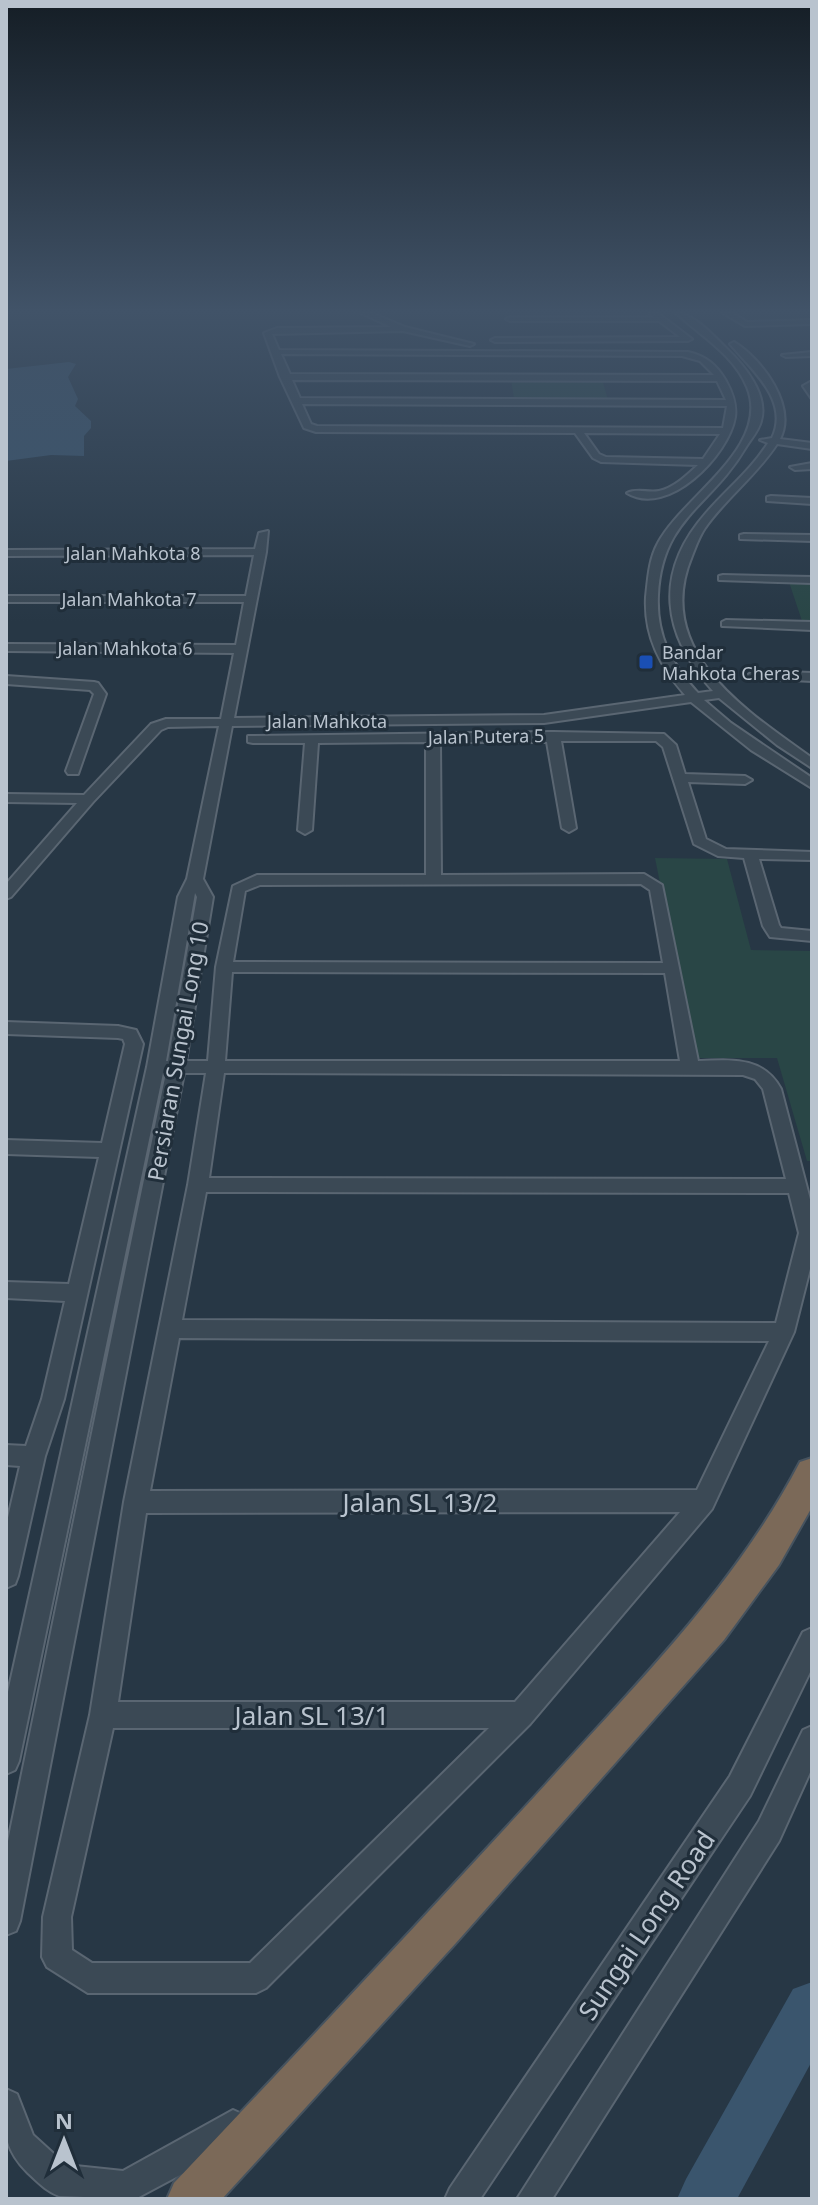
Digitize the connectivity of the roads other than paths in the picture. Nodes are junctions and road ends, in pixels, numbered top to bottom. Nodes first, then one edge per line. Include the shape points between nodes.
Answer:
1 (302, 416) edge
2 (731, 416) edge
3 (757, 416) edge
4 (781, 416) edge
5 (577, 430) junction
6 (725, 431) junction
7 (746, 438) junction
8 (775, 441) junction
9 (812, 446) edge
10 (707, 462) junction
11 (812, 466) edge
12 (795, 467) dead end
13 (632, 493) dead end
14 (771, 499) dead end
15 (812, 501) edge
16 (264, 533) dead end
17 (744, 537) dead end
18 (812, 538) edge
19 (261, 552) junction
20 (6, 553) edge
21 (723, 578) dead end
22 (812, 580) edge
23 (6, 599) edge
24 (252, 599) junction
25 (726, 624) dead end
26 (812, 626) edge
27 (7, 647) edge
28 (242, 649) junction
29 (754, 675) dead end
30 (812, 677) edge
31 (6, 680) edge
32 (721, 694) junction
33 (695, 699) junction
34 (228, 721) junction
35 (431, 721) junction
36 (553, 736) junction
37 (433, 737) junction
38 (312, 738) junction
39 (253, 739) dead end
40 (812, 764) edge
41 (73, 771) dead end
42 (679, 778) junction
43 (745, 780) dead end
44 (812, 784) edge
45 (6, 798) edge
46 (88, 799) junction
47 (569, 828) dead end
48 (305, 830) dead end
49 (751, 855) junction
50 (812, 856) edge
51 (434, 879) junction
52 (12, 880) edge
53 (6, 894) edge
54 (812, 936) edge
55 (224, 967) junction
56 (671, 968) junction
57 (6, 1028) edge
58 (166, 1067) junction
59 (216, 1067) junction
60 (690, 1067) junction
61 (6, 1147) edge
62 (110, 1150) junction
63 (198, 1185) junction
64 (796, 1186) junction
65 (6, 1290) edge
66 (78, 1293) junction
67 (168, 1329) junction
68 (784, 1332) junction
69 (6, 1455) edge
70 (34, 1456) junction
71 (812, 1473) edge
72 (704, 1501) junction
73 (136, 1502) junction
74 (6, 1576) edge
75 (812, 1641) edge
76 (11, 1713) edge
77 (45, 1714) junction
78 (103, 1715) junction
79 (521, 1715) junction
80 (812, 1739) edge
81 (6, 1761) edge
82 (6, 1921) edge
83 (342, 2039) junction
84 (6, 2105) edge
85 (190, 2199) edge
86 (461, 2199) edge
87 (533, 2199) edge

1 - 5 street via 307,426 316,429
2 - 6 street
3 - 7 street
4 - 8 street
5 - 6 street
5 - 10 street via 604,460
6 - 10 street
7 - 8 street
7 - 33 street via 724,474 677,522 657,558 651,594 658,647
8 - 9 street
8 - 32 street via 748,480 695,535 678,580 675,620 681,640
10 - 13 street via 668,491
11 - 12 street
14 - 15 street
16 - 19 street
17 - 18 street
19 - 20 street, Jalan Mahkota 8
19 - 24 street
21 - 22 street
23 - 24 street, Jalan Mahkota 7
24 - 28 street
25 - 26 street
27 - 28 street, Jalan Mahkota 6
28 - 34 street
29 - 30 street
31 - 41 street via 94,686 100,694
32 - 33 street, Jalan Mahkota
32 - 40 street
33 - 35 street, Jalan Mahkota via 544,719
33 - 44 street via 746,741
34 - 35 street, Jalan Mahkota
34 - 46 street, Jalan Mahkota via 177,721 156,727
34 - 58 street, Persiaran Sungai Long 10 via 195,879 205,897
35 - 37 street
36 - 37 street, Jalan Putera 5
36 - 42 street, Jalan Putera 5 via 659,737 669,745
36 - 47 street
37 - 38 street, Jalan Putera 5
37 - 51 street
38 - 39 street, Jalan Putera 5
38 - 48 street
42 - 43 street
42 - 49 street via 699,841 723,853
45 - 46 street
46 - 52 street, Jalan Mahkota
49 - 50 street
49 - 54 street via 776,933
51 - 55 street via 246,883 238,889
51 - 56 street via 652,882
52 - 53 street, Jalan Mahkota
55 - 56 street
55 - 59 street
56 - 60 street
57 - 62 street via 130,1034 134,1044
58 - 59 street
58 - 76 street, Persiaran Sungai Long 10
58 - 77 street, Persiaran Sungai Long 10
59 - 60 street
59 - 63 street
60 - 64 street via 734,1067 765,1076
61 - 62 street
62 - 66 street
63 - 64 street
63 - 67 street
64 - 68 street via 809,1233
65 - 66 street
66 - 70 street
67 - 68 street
67 - 73 street
68 - 72 street
69 - 70 street
70 - 74 street
71 - 83 highway via 757,1570
72 - 73 street, Jalan SL 13/2
72 - 79 street
73 - 78 street
75 - 86 street, Sungai Long Road via 740,1786
76 - 77 street
76 - 81 street, Persiaran Sungai Long 10
77 - 82 street, Persiaran Sungai Long 10
78 - 79 street, Jalan SL 13/1
78 - 79 street via 57,1917 57,1957 88,1978 256,1978
80 - 87 street via 769,1831
83 - 84 street via 216,2139 125,2187 59,2180 22,2146
83 - 85 highway

